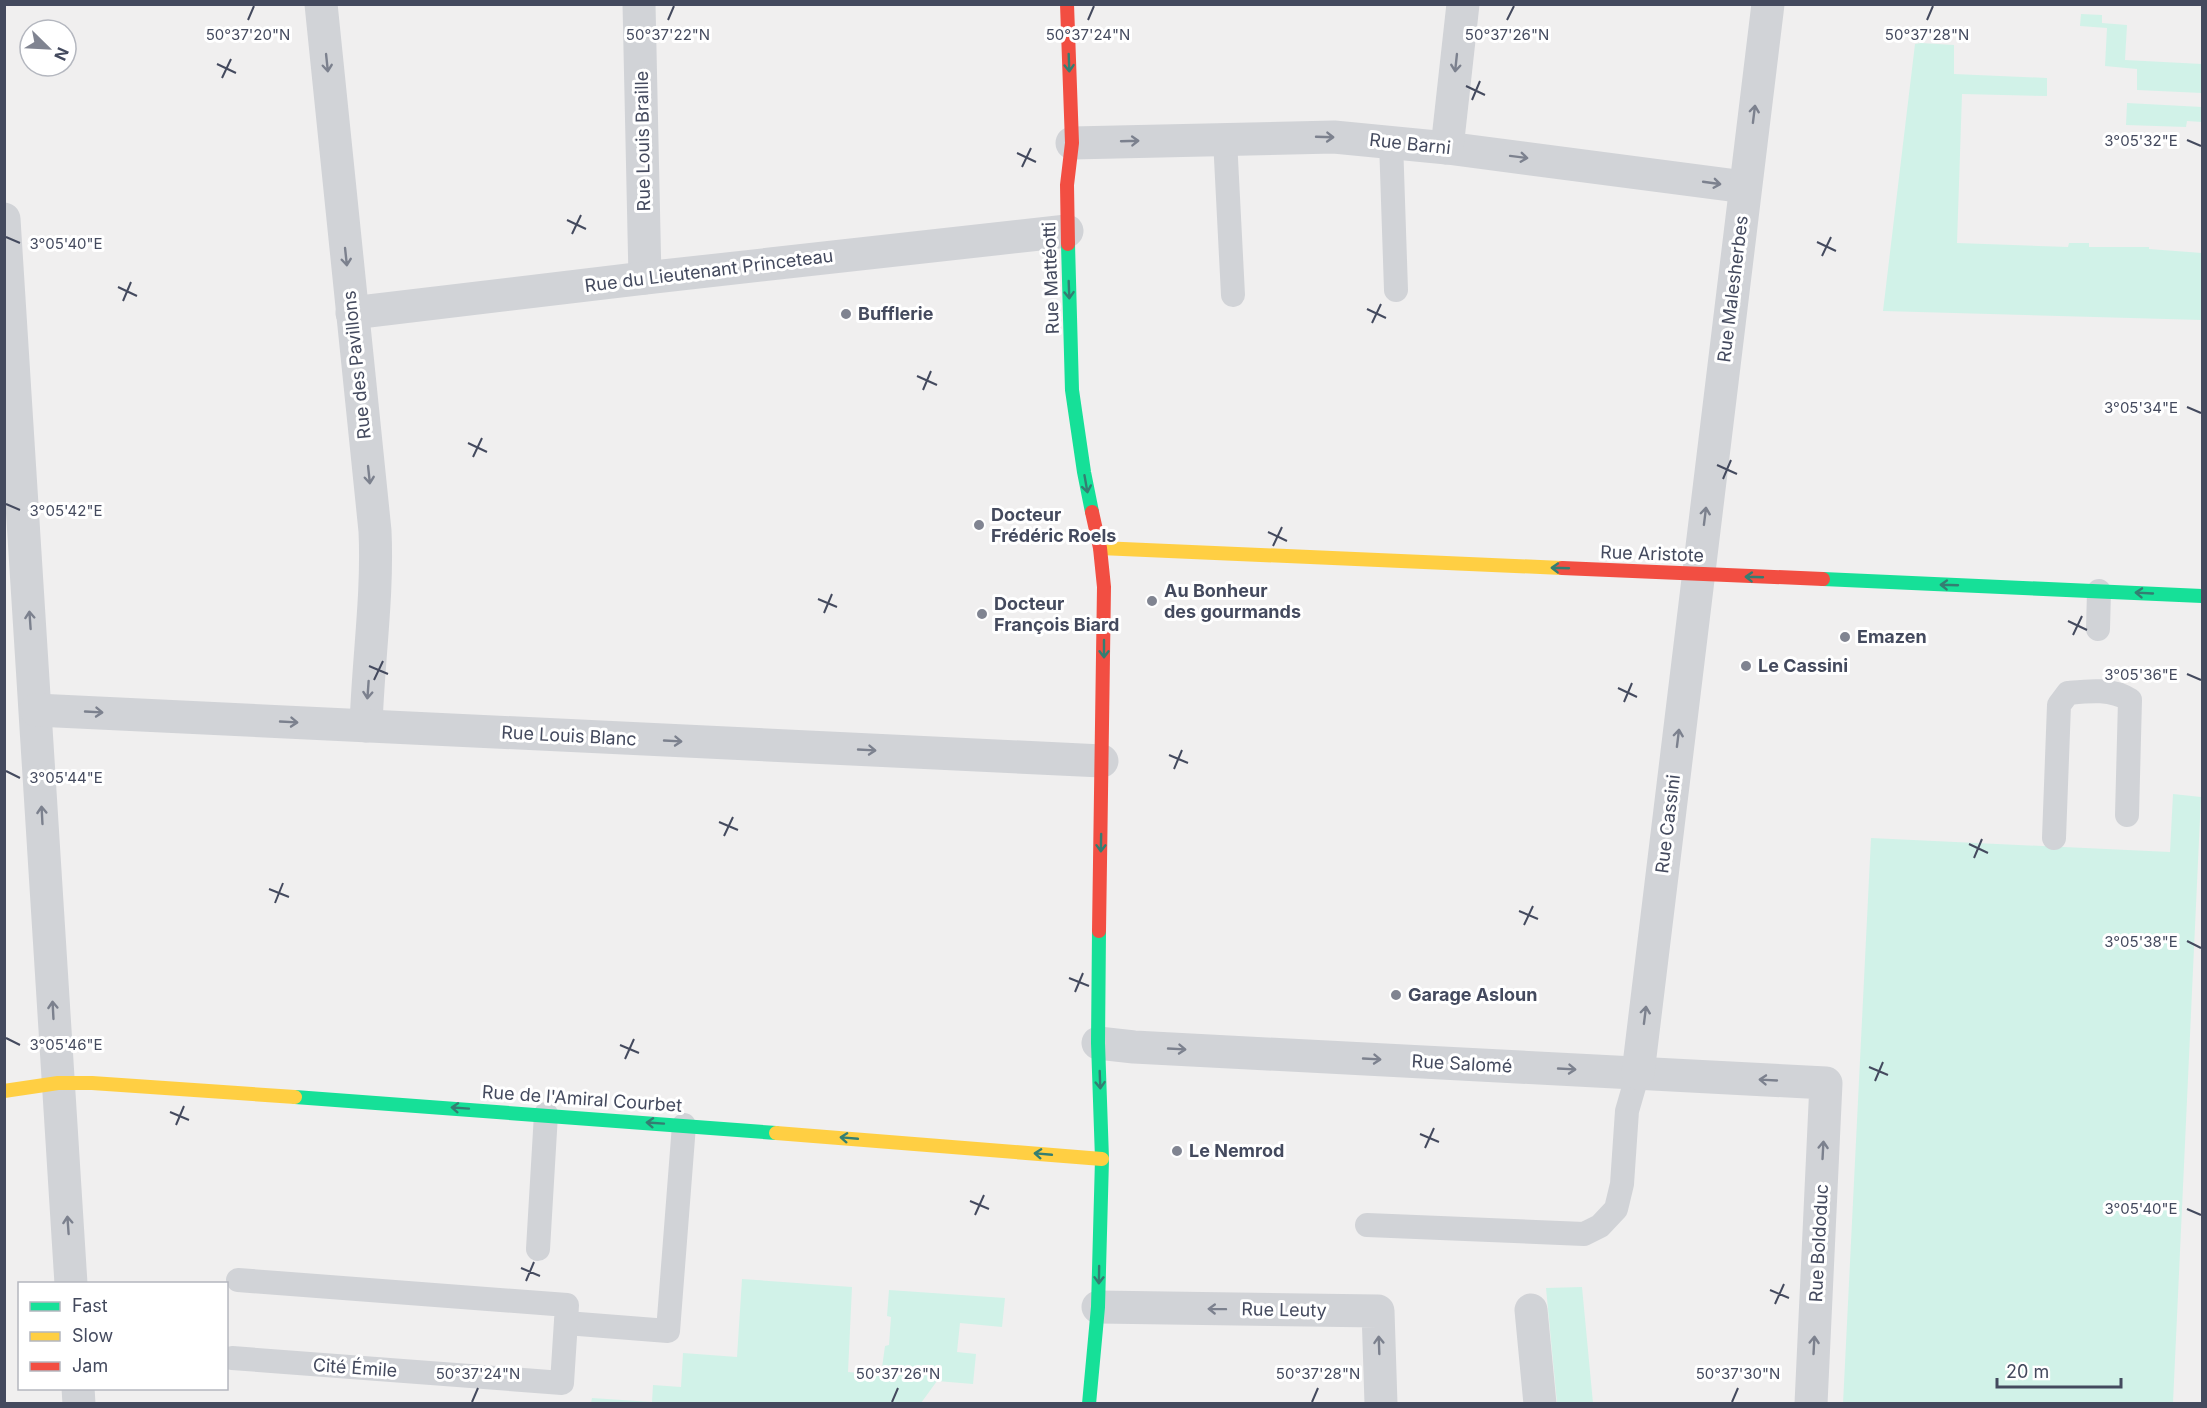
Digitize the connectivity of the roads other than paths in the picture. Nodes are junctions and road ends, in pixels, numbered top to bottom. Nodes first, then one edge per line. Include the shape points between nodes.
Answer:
1 (321, 4) edge
2 (639, 4) edge
3 (1067, 4) edge
4 (1463, 4) edge
5 (1768, 4) edge
6 (1225, 139) junction
7 (1391, 141) junction
8 (1072, 143) junction
9 (1447, 148) junction
10 (1745, 187) junction
11 (4, 219) edge
12 (1067, 231) junction
13 (645, 278) junction
14 (1396, 290) dead end
15 (1233, 296) dead end
16 (352, 313) junction
17 (1100, 548) junction
18 (1698, 574) junction
19 (2099, 591) junction
20 (2202, 596) edge
21 (2097, 629) dead end
22 (36, 710) junction
23 (366, 726) junction
24 (1102, 761) junction
25 (2127, 815) dead end
26 (2054, 838) dead end
27 (1098, 1043) junction
28 (1638, 1073) junction
29 (58, 1083) junction
30 (1826, 1083) joint
31 (4, 1091) edge
32 (546, 1114) junction
33 (684, 1125) junction
34 (1102, 1159) junction
35 (1367, 1225) dead end
36 (538, 1249) dead end
37 (238, 1280) dead end
38 (71, 1282) edge
39 (1098, 1307) junction
40 (1531, 1310) dead end
41 (566, 1323) junction
42 (232, 1358) dead end
43 (1089, 1404) edge
44 (1381, 1404) edge
45 (1540, 1404) edge
46 (1811, 1404) edge

1 -> 16 street, Rue des Pavillons
2 - 13 street, Rue Louis Braille
3 -> 8 street, Rue Mattéotti
4 -> 9 street
10 -> 5 street, Rue Malesherbes
6 -> 7 street, Rue Barni via 1314,137
8 -> 6 street, Rue Barni
6 - 15 lane
7 - 9 street, Rue Barni
7 - 14 lane
8 - 12 street, Rue Mattéotti via 1066,185
9 -> 10 street, Rue Barni
18 -> 10 street, Rue Malesherbes
22 -> 11 street
12 - 13 street, Rue du Lieutenant Princeteau
12 -> 17 street, Rue Mattéotti via 1072,390
13 - 16 street, Rue du Lieutenant Princeteau
16 -> 23 street, Rue des Pavillons via 377,570
18 -> 17 street, Rue Aristote
17 -> 24 street, Rue Mattéotti via 1104,586
19 -> 18 street, Rue Aristote
28 -> 18 street, Rue Cassini
20 -> 19 street, Rue Aristote
19 - 21 lane
22 -> 23 street, Rue Louis Blanc
29 -> 22 street
23 -> 24 street, Rue Louis Blanc
24 -> 27 street, Rue Mattéotti
25 - 26 lane via 2130,700 2093,683 2068,693 2059,705
27 -> 28 street, Rue Salomé
27 -> 34 street, Rue Mattéotti
30 -> 28 street, Rue Salomé
28 - 35 lane via 1627,1111 1622,1184 1616,1209 1600,1226 1584,1234
29 - 31 street, Rue de l'Amiral Courbet
32 -> 29 street, Rue de l'Amiral Courbet
38 -> 29 street
46 -> 30 street, Rue Boldoduc
33 -> 32 street, Rue de l'Amiral Courbet
32 - 36 lane
34 -> 33 street, Rue de l'Amiral Courbet
33 - 41 lane via 668,1331
34 -> 39 street, Rue Mattéotti
37 - 41 lane via 567,1305
39 - 43 street, Rue Mattéotti
44 -> 39 street, Rue Leuty via 1378,1311
40 - 45 street
41 - 42 lane, Cité Émile via 562,1383

